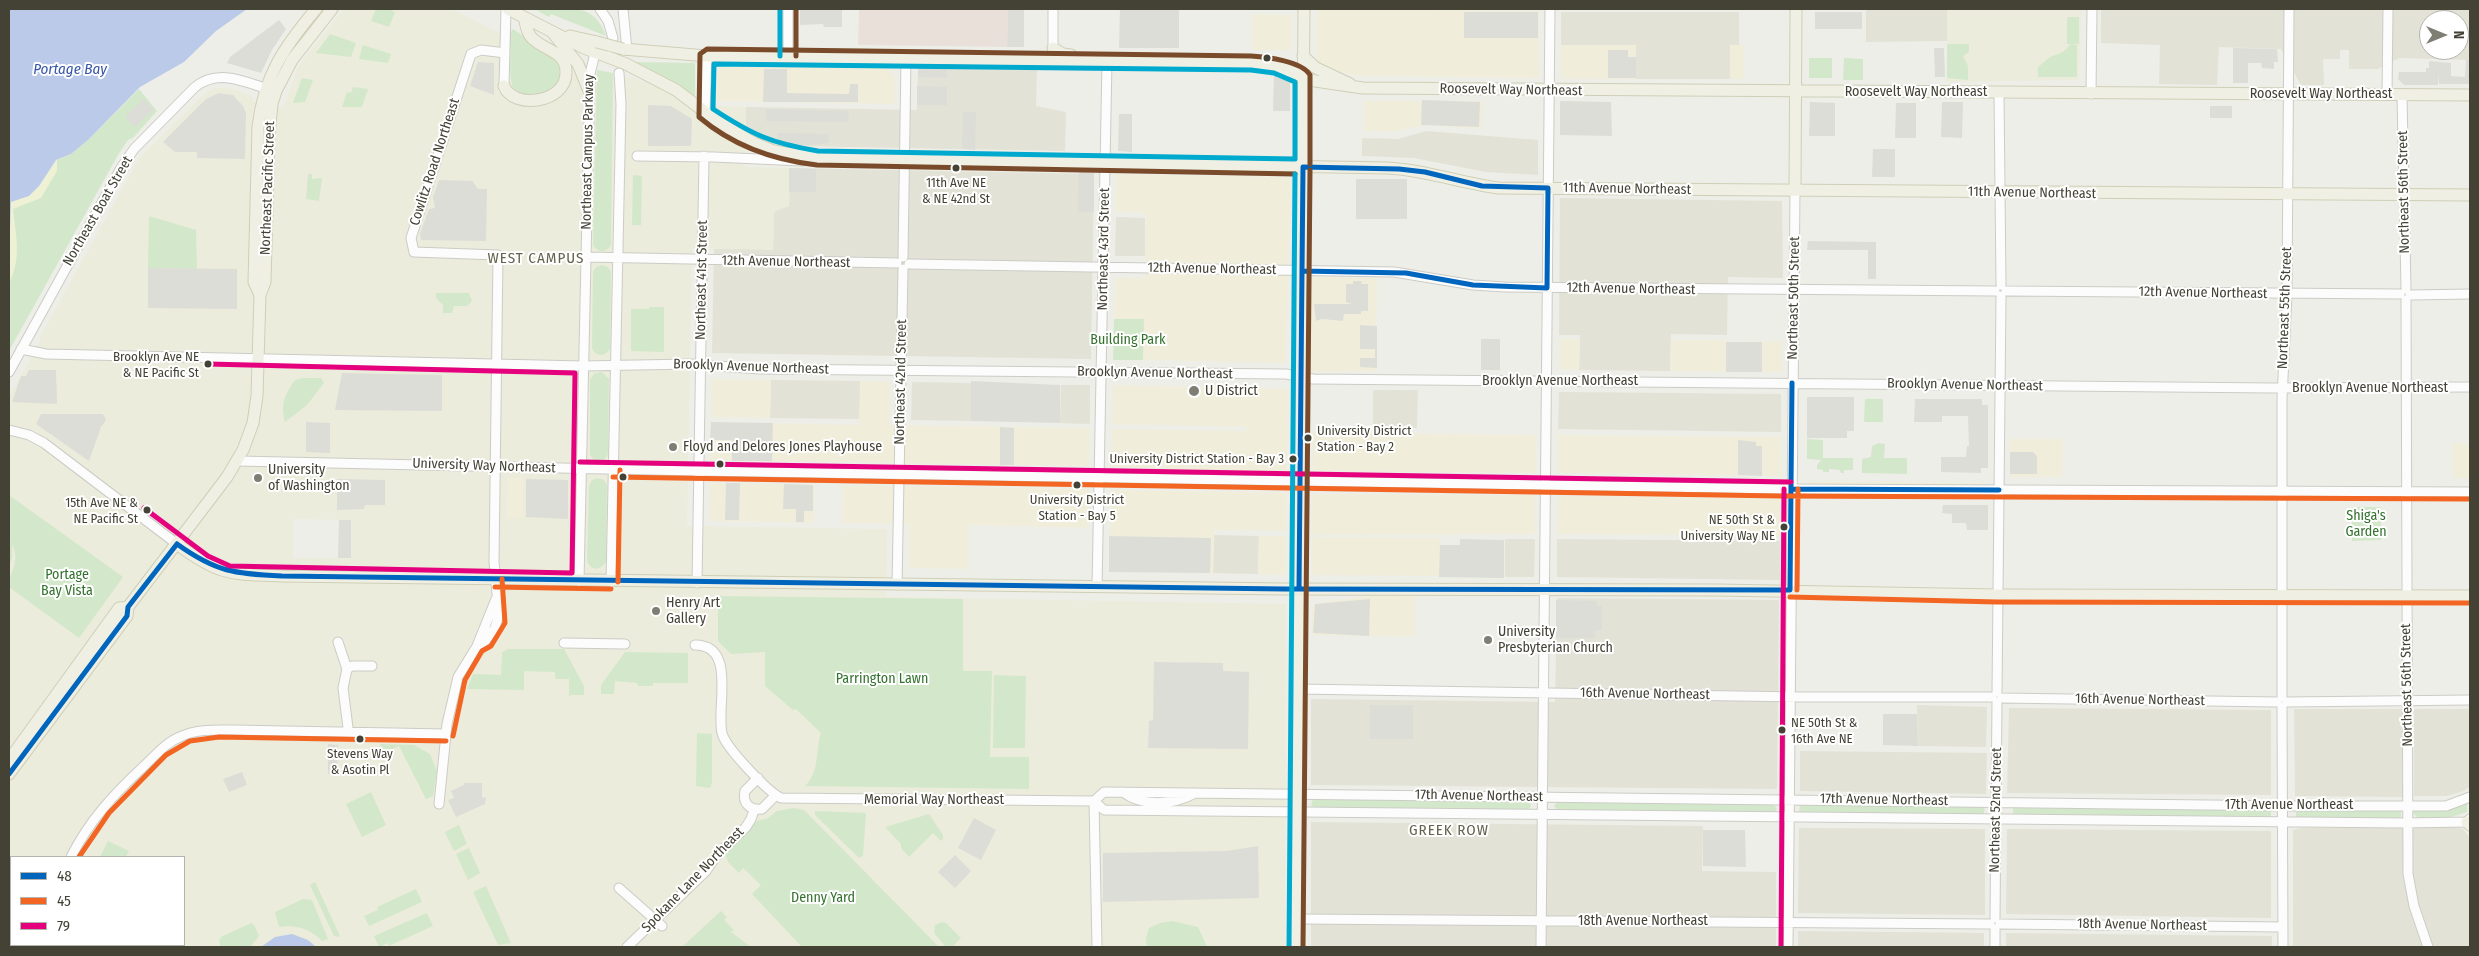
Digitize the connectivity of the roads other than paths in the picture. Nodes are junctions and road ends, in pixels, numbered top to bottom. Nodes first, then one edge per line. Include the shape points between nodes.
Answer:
1 (316, 9) edge
2 (332, 9) edge
3 (593, 9) edge
4 (600, 9) edge
5 (623, 9) edge
6 (788, 9) edge
7 (1053, 9) edge
8 (1304, 9) edge
9 (1550, 9) edge
10 (1796, 9) edge
11 (2092, 9) edge
12 (2289, 9) edge
13 (2388, 9) edge
14 (515, 11) edge
15 (610, 26) junction
16 (554, 32) junction
17 (613, 38) dead end
18 (596, 47) junction
19 (625, 50) junction
20 (505, 53) junction
21 (1053, 54) junction
22 (707, 56) junction
23 (788, 56) junction
24 (1303, 56) junction
25 (906, 58) junction
26 (1107, 61) junction
27 (622, 69) junction
28 (1303, 77) junction
29 (504, 86) joint
30 (1356, 88) junction
31 (271, 90) junction
32 (1549, 90) junction
33 (589, 91) junction
34 (1795, 91) junction
35 (1999, 93) junction
36 (2091, 94) junction
37 (2289, 94) junction
38 (2387, 95) junction
39 (2402, 95) junction
40 (2470, 95) edge
41 (705, 113) junction
42 (637, 156) dead end
43 (704, 156) junction
44 (817, 158) junction
45 (905, 160) junction
46 (1105, 164) junction
47 (1303, 167) junction
48 (1548, 188) junction
49 (1795, 190) junction
50 (1999, 192) junction
51 (2288, 195) junction
52 (2405, 195) junction
53 (2470, 195) edge
54 (586, 257) junction
55 (617, 258) junction
56 (702, 261) junction
57 (903, 263) junction
58 (1104, 267) junction
59 (1302, 271) junction
60 (1548, 288) junction
61 (1793, 290) junction
62 (2000, 291) junction
63 (2287, 294) junction
64 (2405, 294) junction
65 (2470, 294) edge
66 (21, 349) junction
67 (258, 357) junction
68 (497, 364) junction
69 (615, 365) junction
70 (701, 365) junction
71 (583, 366) junction
72 (901, 370) junction
73 (9, 372) edge
74 (1101, 372) junction
75 (1301, 377) junction
76 (1547, 381) junction
77 (1792, 383) junction
78 (2000, 385) junction
79 (2470, 387) edge
80 (2282, 388) junction
81 (2406, 388) junction
82 (9, 430) edge
83 (238, 461) junction
84 (496, 466) junction
85 (580, 469) junction
86 (612, 470) junction
87 (698, 472) junction
88 (900, 475) junction
89 (1100, 479) junction
90 (1300, 482) junction
91 (1546, 486) junction
92 (1791, 489) junction
93 (1999, 490) junction
94 (2282, 491) junction
95 (2406, 492) junction
96 (2470, 492) edge
97 (177, 544) junction
98 (495, 580) junction
99 (579, 581) junction
100 (611, 582) junction
101 (697, 583) junction
102 (897, 585) junction
103 (1097, 587) junction
104 (1298, 589) junction
105 (1546, 590) junction
106 (1790, 590) junction
107 (1997, 595) junction
108 (2281, 595) junction
109 (2407, 596) junction
110 (2470, 596) edge
111 (128, 607) junction
112 (338, 642) dead end
113 (564, 642) dead end
114 (625, 644) dead end
115 (695, 645) dead end
116 (372, 666) dead end
117 (347, 670) junction
118 (1298, 689) junction
119 (1544, 692) junction
120 (1790, 696) junction
121 (1997, 697) junction
122 (2470, 700) edge
123 (2407, 701) junction
124 (2282, 702) junction
125 (348, 728) dead end
126 (446, 734) junction
127 (9, 760) edge
128 (9, 774) edge
129 (758, 778) junction
130 (1235, 794) junction
131 (1296, 794) junction
132 (776, 795) junction
133 (1543, 797) junction
134 (2470, 797) edge
135 (1789, 799) junction
136 (1094, 801) junction
137 (1996, 801) junction
138 (439, 804) dead end
139 (2282, 806) junction
140 (2408, 806) junction
141 (754, 810) junction
142 (1235, 812) junction
143 (1296, 812) junction
144 (1543, 814) junction
145 (1789, 817) junction
146 (1996, 819) junction
147 (2282, 821) junction
148 (2469, 822) edge
149 (2408, 823) junction
150 (72, 856) edge
151 (619, 888) dead end
152 (1296, 919) junction
153 (1542, 920) junction
154 (1788, 922) junction
155 (659, 923) junction
156 (1995, 924) junction
157 (2283, 927) junction
158 (627, 947) edge
159 (1097, 947) edge
160 (1296, 947) edge
161 (1541, 947) edge
162 (1788, 947) edge
163 (1995, 947) edge
164 (2283, 947) edge
165 (2428, 947) edge

1 - 31 main road, Northeast Pacific Street via 281,54
2 - 31 main road, Northeast Pacific Street
3 - 15 street
4 - 15 street
5 - 19 street
6 - 23 street
7 - 21 street
8 - 24 main road
9 - 32 street
10 - 34 main road, Northeast 50th Street
11 - 36 street
12 - 37 street, Northeast 55th Street
13 - 38 street
14 - 16 main road
14 - 20 street
14 - 29 main road via 533,39 563,60 565,81 556,94 542,99 516,98
15 - 17 street
16 - 18 main road
16 - 33 main road via 578,64
18 - 19 main road
18 - 27 main road, bridge
18 - 33 street, Northeast Campus Parkway
19 - 22 main road
20 - 29 street
20 - 68 street, Cowlitz Road Northeast via 481,50 471,54 411,238 414,252 498,255
21 - 25 main road
21 - 26 main road, Roosevelt Way Northeast via 1085,55 1093,61
22 - 23 main road
22 - 41 street
23 - 25 main road
24 - 28 main road
24 - 30 main road via 1316,68
25 - 45 street, Northeast 42nd Street
26 - 28 main road, Roosevelt Way Northeast via 1260,63
26 - 46 street, Northeast 43rd Street
27 - 41 main road via 676,90
27 - 55 street
28 - 30 main road, Roosevelt Way Northeast
28 - 47 main road
30 - 32 main road, Roosevelt Way Northeast
31 - 66 street, Northeast Boat Street via 227,77 205,80 134,149 117,174
31 - 67 main road, Northeast Pacific Street via 265,282 260,295
32 - 34 main road, Roosevelt Way Northeast
32 - 48 street
33 - 54 street, Northeast Campus Parkway
34 - 35 main road, Roosevelt Way Northeast
34 - 49 main road, Northeast 50th Street
35 - 36 main road, Roosevelt Way Northeast
35 - 50 street, Northeast 52nd Street
36 - 37 main road, Roosevelt Way Northeast
37 - 38 main road, Roosevelt Way Northeast
37 - 51 street, Northeast 55th Street
38 - 39 main road, Roosevelt Way Northeast
39 - 40 main road, Roosevelt Way Northeast
39 - 52 street, Northeast 56th Street
41 - 44 main road via 764,147
42 - 43 street, 11th Avenue Northeast
43 - 44 street, 11th Avenue Northeast via 802,161
43 - 56 street, Northeast 41st Street
44 - 45 main road, 11th Avenue Northeast
45 - 46 main road, 11th Avenue Northeast
45 - 57 street, Northeast 42nd Street
46 - 47 main road, 11th Avenue Northeast
46 - 58 street, Northeast 43rd Street
47 - 48 main road, 11th Avenue Northeast via 1399,169 1482,186
47 - 59 main road
48 - 49 main road, 11th Avenue Northeast
48 - 60 street
49 - 50 main road, 11th Avenue Northeast
49 - 61 street, Northeast 50th Street
50 - 51 main road, 11th Avenue Northeast
50 - 62 street, Northeast 52nd Street
51 - 52 main road, 11th Avenue Northeast
51 - 63 street, Northeast 55th Street
52 - 53 main road, 11th Avenue Northeast
52 - 64 street, Northeast 56th Street
54 - 55 street, 12th Avenue Northeast
54 - 71 street, Northeast Campus Parkway
55 - 56 street, 12th Avenue Northeast
55 - 69 street
56 - 57 street, 12th Avenue Northeast
56 - 70 street, Northeast 41st Street
57 - 58 street, 12th Avenue Northeast
57 - 72 street, Northeast 42nd Street
58 - 59 street, 12th Avenue Northeast
58 - 74 street, Northeast 43rd Street
59 - 60 street, 12th Avenue Northeast via 1394,272 1481,286
59 - 75 main road
60 - 61 street, 12th Avenue Northeast
60 - 76 street
61 - 62 street, 12th Avenue Northeast
61 - 77 street, Northeast 50th Street
62 - 63 street, 12th Avenue Northeast
62 - 78 street, Northeast 52nd Street
63 - 64 street, 12th Avenue Northeast
63 - 80 street, Northeast 55th Street
64 - 65 street, 12th Avenue Northeast
64 - 81 street, Northeast 56th Street
66 - 67 street, Brooklyn Avenue Northeast via 46,354
66 - 73 street, Northeast Boat Street
67 - 68 street, Brooklyn Avenue Northeast
67 - 83 main road, Northeast Pacific Street via 254,415
68 - 71 street, Brooklyn Avenue Northeast
68 - 84 street
69 - 70 street, Brooklyn Avenue Northeast
69 - 71 street, Brooklyn Avenue Northeast
69 - 86 street
70 - 72 street, Brooklyn Avenue Northeast
70 - 87 street, Northeast 41st Street
71 - 85 street, Northeast Campus Parkway
72 - 74 street, Brooklyn Avenue Northeast
72 - 88 street, Northeast 42nd Street
74 - 75 street, Brooklyn Avenue Northeast via 1286,374
74 - 89 street, Northeast 43rd Street
75 - 76 street, Brooklyn Avenue Northeast
75 - 90 main road
76 - 77 street, Brooklyn Avenue Northeast
76 - 91 street
77 - 78 street, Brooklyn Avenue Northeast
77 - 92 street, Northeast 50th Street
78 - 80 street, Brooklyn Avenue Northeast
78 - 93 street, Northeast 52nd Street
79 - 81 street, Brooklyn Avenue Northeast
80 - 81 street, Brooklyn Avenue Northeast
80 - 94 street, Northeast 55th Street
81 - 95 street, Northeast 56th Street
82 - 97 street via 44,443
83 - 84 street, University Way Northeast
83 - 97 main road, Northeast Pacific Street
84 - 85 street, University Way Northeast
84 - 98 street
85 - 86 street, University Way Northeast
85 - 99 street, Northeast Campus Parkway
86 - 87 street, University Way Northeast
86 - 100 street
87 - 88 street, University Way Northeast
87 - 101 street, Northeast 41st Street
88 - 89 street, University Way Northeast
88 - 102 street, Northeast 42nd Street
89 - 90 street, University Way Northeast
89 - 103 street, Northeast 43rd Street
90 - 91 street, University Way Northeast
90 - 104 main road
91 - 92 street, University Way Northeast
91 - 105 street
92 - 93 street, University Way Northeast
92 - 106 street, Northeast 50th Street
93 - 94 street, University Way Northeast
93 - 107 street, Northeast 52nd Street
94 - 95 street, University Way Northeast
94 - 108 street, Northeast 55th Street
95 - 96 street, University Way Northeast
95 - 109 street, Northeast 56th Street
97 - 98 main road via 209,566 234,574
97 - 111 main road, Northeast Pacific Street
98 - 99 main road
98 - 126 street via 496,599 477,646 458,677
99 - 100 main road
100 - 101 main road
101 - 102 main road
102 - 103 main road
103 - 104 main road
104 - 105 main road
104 - 118 main road
105 - 106 main road
105 - 119 street
106 - 107 main road
106 - 120 street, Northeast 50th Street
107 - 108 main road
107 - 121 street, Northeast 52nd Street
108 - 109 main road
108 - 124 street, Northeast 55th Street
109 - 110 main road
109 - 123 street, Northeast 56th Street
111 - 127 main road, Northeast Pacific Street via 119,608
111 - 128 main road, Northeast Pacific Street via 128,616
112 - 117 street
113 - 114 street
115 - 129 street via 710,648 719,660 722,733 728,747
116 - 117 street via 352,666
117 - 125 street via 343,688
118 - 119 street, 16th Avenue Northeast
118 - 131 main road
119 - 120 street, 16th Avenue Northeast
119 - 133 street
120 - 121 street, 16th Avenue Northeast
120 - 135 street, Northeast 50th Street
121 - 124 street, 16th Avenue Northeast
121 - 137 street, Northeast 52nd Street
122 - 123 street, 16th Avenue Northeast
123 - 124 street, 16th Avenue Northeast
123 - 140 street, Northeast 56th Street
124 - 139 street, Northeast 55th Street
126 - 138 street
126 - 150 street via 192,732 160,750 113,795 88,827
129 - 132 street
129 - 141 street via 747,787 744,796 748,806
130 - 131 street
130 - 136 street, Memorial Way Northeast via 1195,793 1184,800 1139,802 1122,792 1104,792
130 - 142 street
131 - 133 street, 17th Avenue Northeast
131 - 143 main road
132 - 136 street, Memorial Way Northeast via 781,798 868,800
132 - 141 street via 766,807
133 - 135 street, 17th Avenue Northeast
133 - 144 street
134 - 140 street, 17th Avenue Northeast via 2446,806
135 - 137 street, 17th Avenue Northeast
135 - 145 street, Northeast 50th Street
136 - 142 street, Memorial Way Northeast via 1104,810
136 - 159 street
137 - 139 street, 17th Avenue Northeast
137 - 146 street, Northeast 52nd Street
139 - 140 street, 17th Avenue Northeast
139 - 147 street, Northeast 55th Street
140 - 149 street, Northeast 56th Street
141 - 155 street, Spokane Lane Northeast via 746,827
142 - 143 street, Memorial Way Northeast
143 - 144 street, 17th Avenue Northeast
143 - 152 main road
144 - 145 street, 17th Avenue Northeast
144 - 153 street
145 - 146 street, 17th Avenue Northeast
145 - 154 street, Northeast 50th Street
146 - 147 street, 17th Avenue Northeast
146 - 156 street, Northeast 52nd Street
147 - 149 street, 17th Avenue Northeast
147 - 157 street, Northeast 55th Street
148 - 149 street, 17th Avenue Northeast
149 - 165 street, Northeast 56th Street via 2411,894
151 - 155 street
152 - 153 street, 18th Avenue Northeast
152 - 160 main road
153 - 154 street, 18th Avenue Northeast
153 - 161 street
154 - 156 street, 18th Avenue Northeast
154 - 162 street, Northeast 50th Street
155 - 158 street, Spokane Lane Northeast
156 - 157 street, 18th Avenue Northeast
156 - 163 street, Northeast 52nd Street
157 - 164 street, Northeast 55th Street

